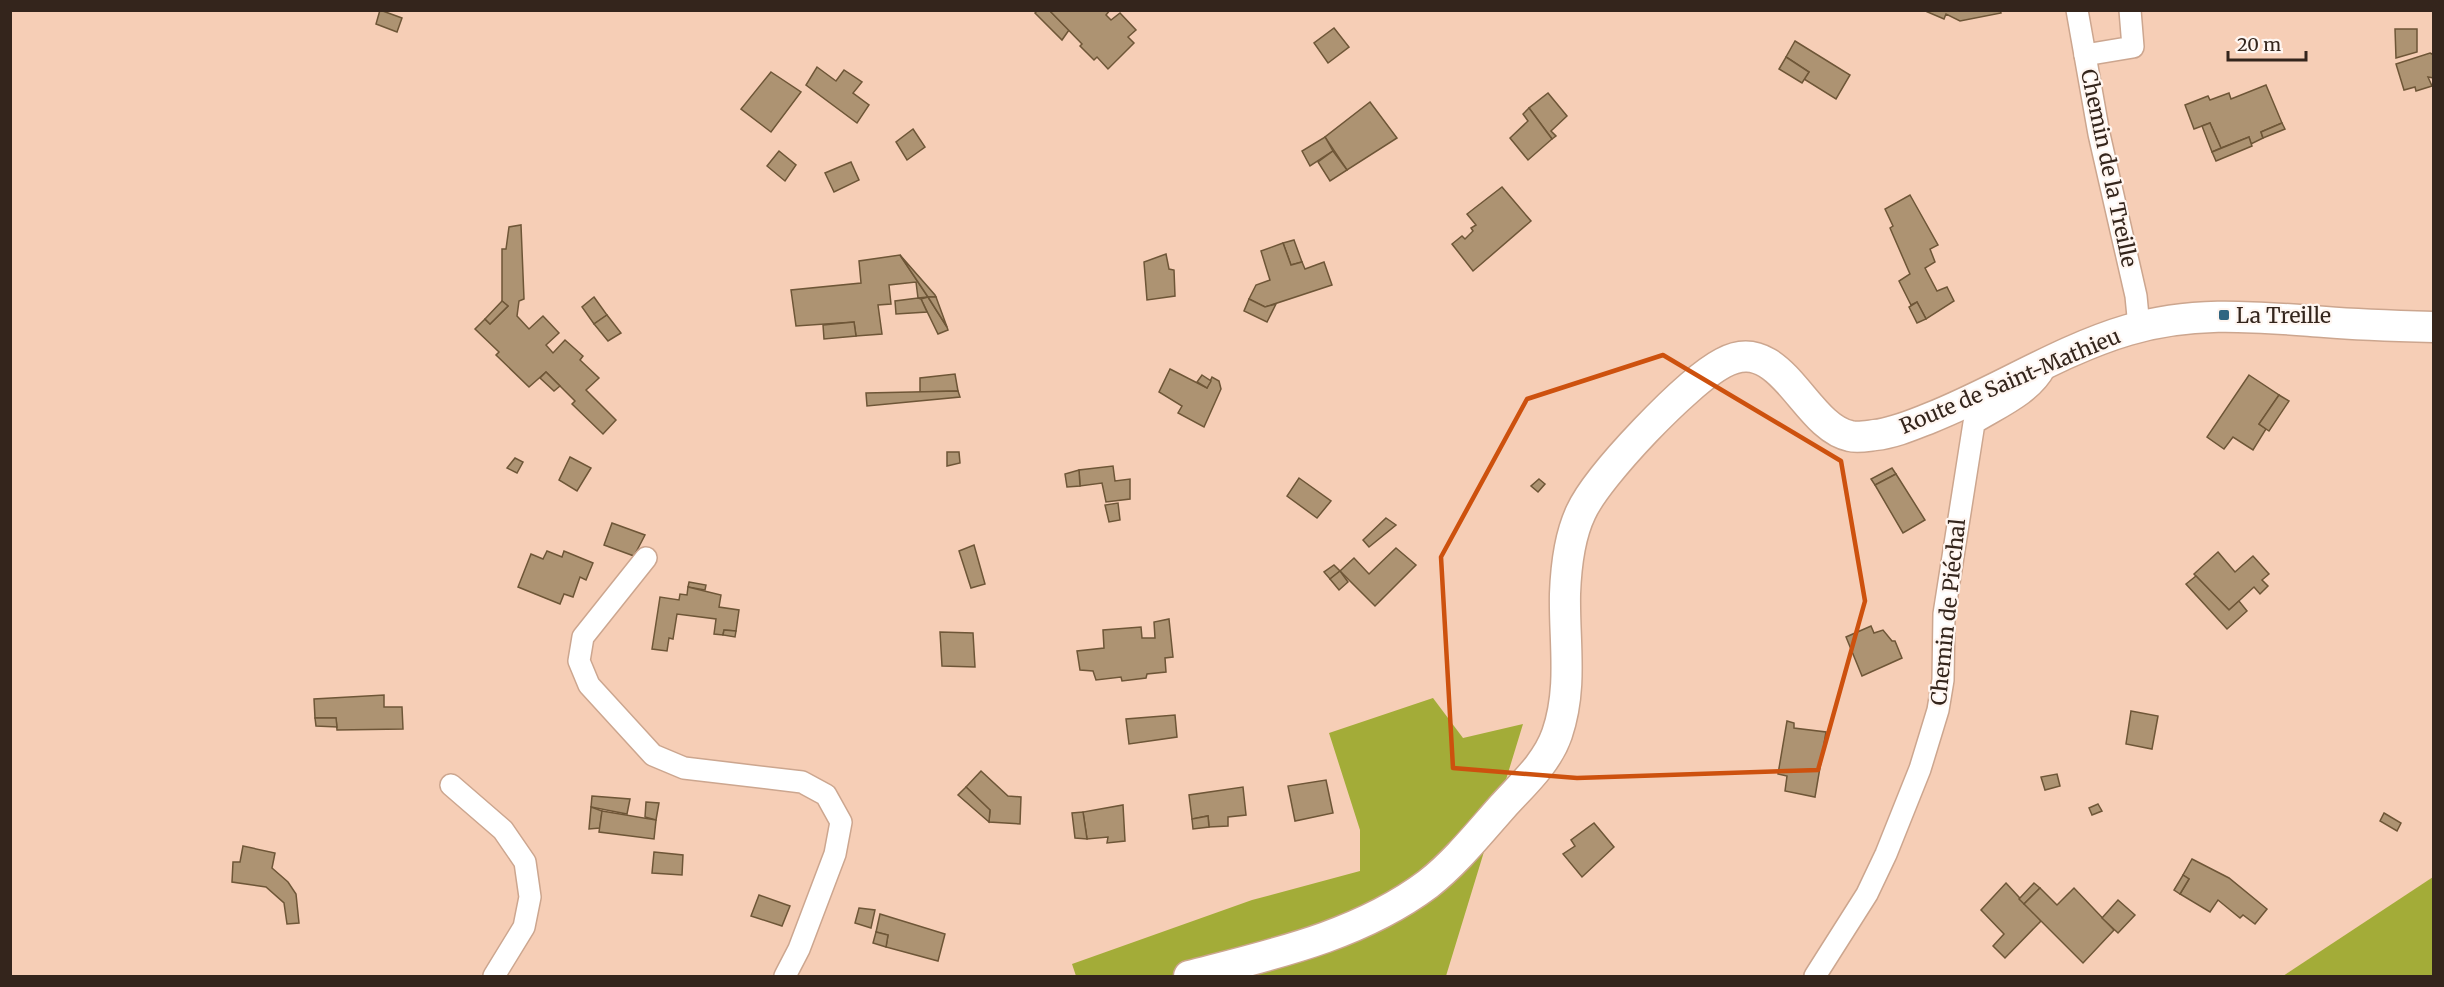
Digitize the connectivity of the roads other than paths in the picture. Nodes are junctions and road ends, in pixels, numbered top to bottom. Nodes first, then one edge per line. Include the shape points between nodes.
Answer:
1 (2077, 10) edge
2 (2130, 10) edge
3 (2085, 55) junction
4 (2139, 327) junction
5 (2433, 327) edge
6 (2047, 365) junction
7 (646, 558) dead end
8 (451, 785) dead end
9 (494, 976) edge
10 (785, 976) edge
11 (1189, 976) edge
12 (1815, 976) edge

1 - 3 street, Chemin de la Treille
2 - 3 street via 2133,47
3 - 4 street, Chemin de la Treille via 2136,296
4 - 5 street, Route de Saint-Mathieu via 2173,319 2224,315
4 - 6 street, Route de Saint-Mathieu via 2089,344
6 - 11 street, Route de Saint-Mathieu via 1895,431 1860,436 1849,436 1830,426 1780,372 1755,357 1726,361 1706,375 1613,465 1582,509 1573,534 1565,595 1568,685 1548,755 1531,775 1450,865 1402,901 1301,947
6 - 12 street, Chemin de Piéchal via 2027,390 1974,423 1944,614 1938,710 1920,769 1886,854 1867,894
7 - 10 street via 583,637 579,660 589,685 653,755 684,768 802,782 826,795 841,822 835,854
8 - 9 street via 503,830 525,862 530,897 524,927

